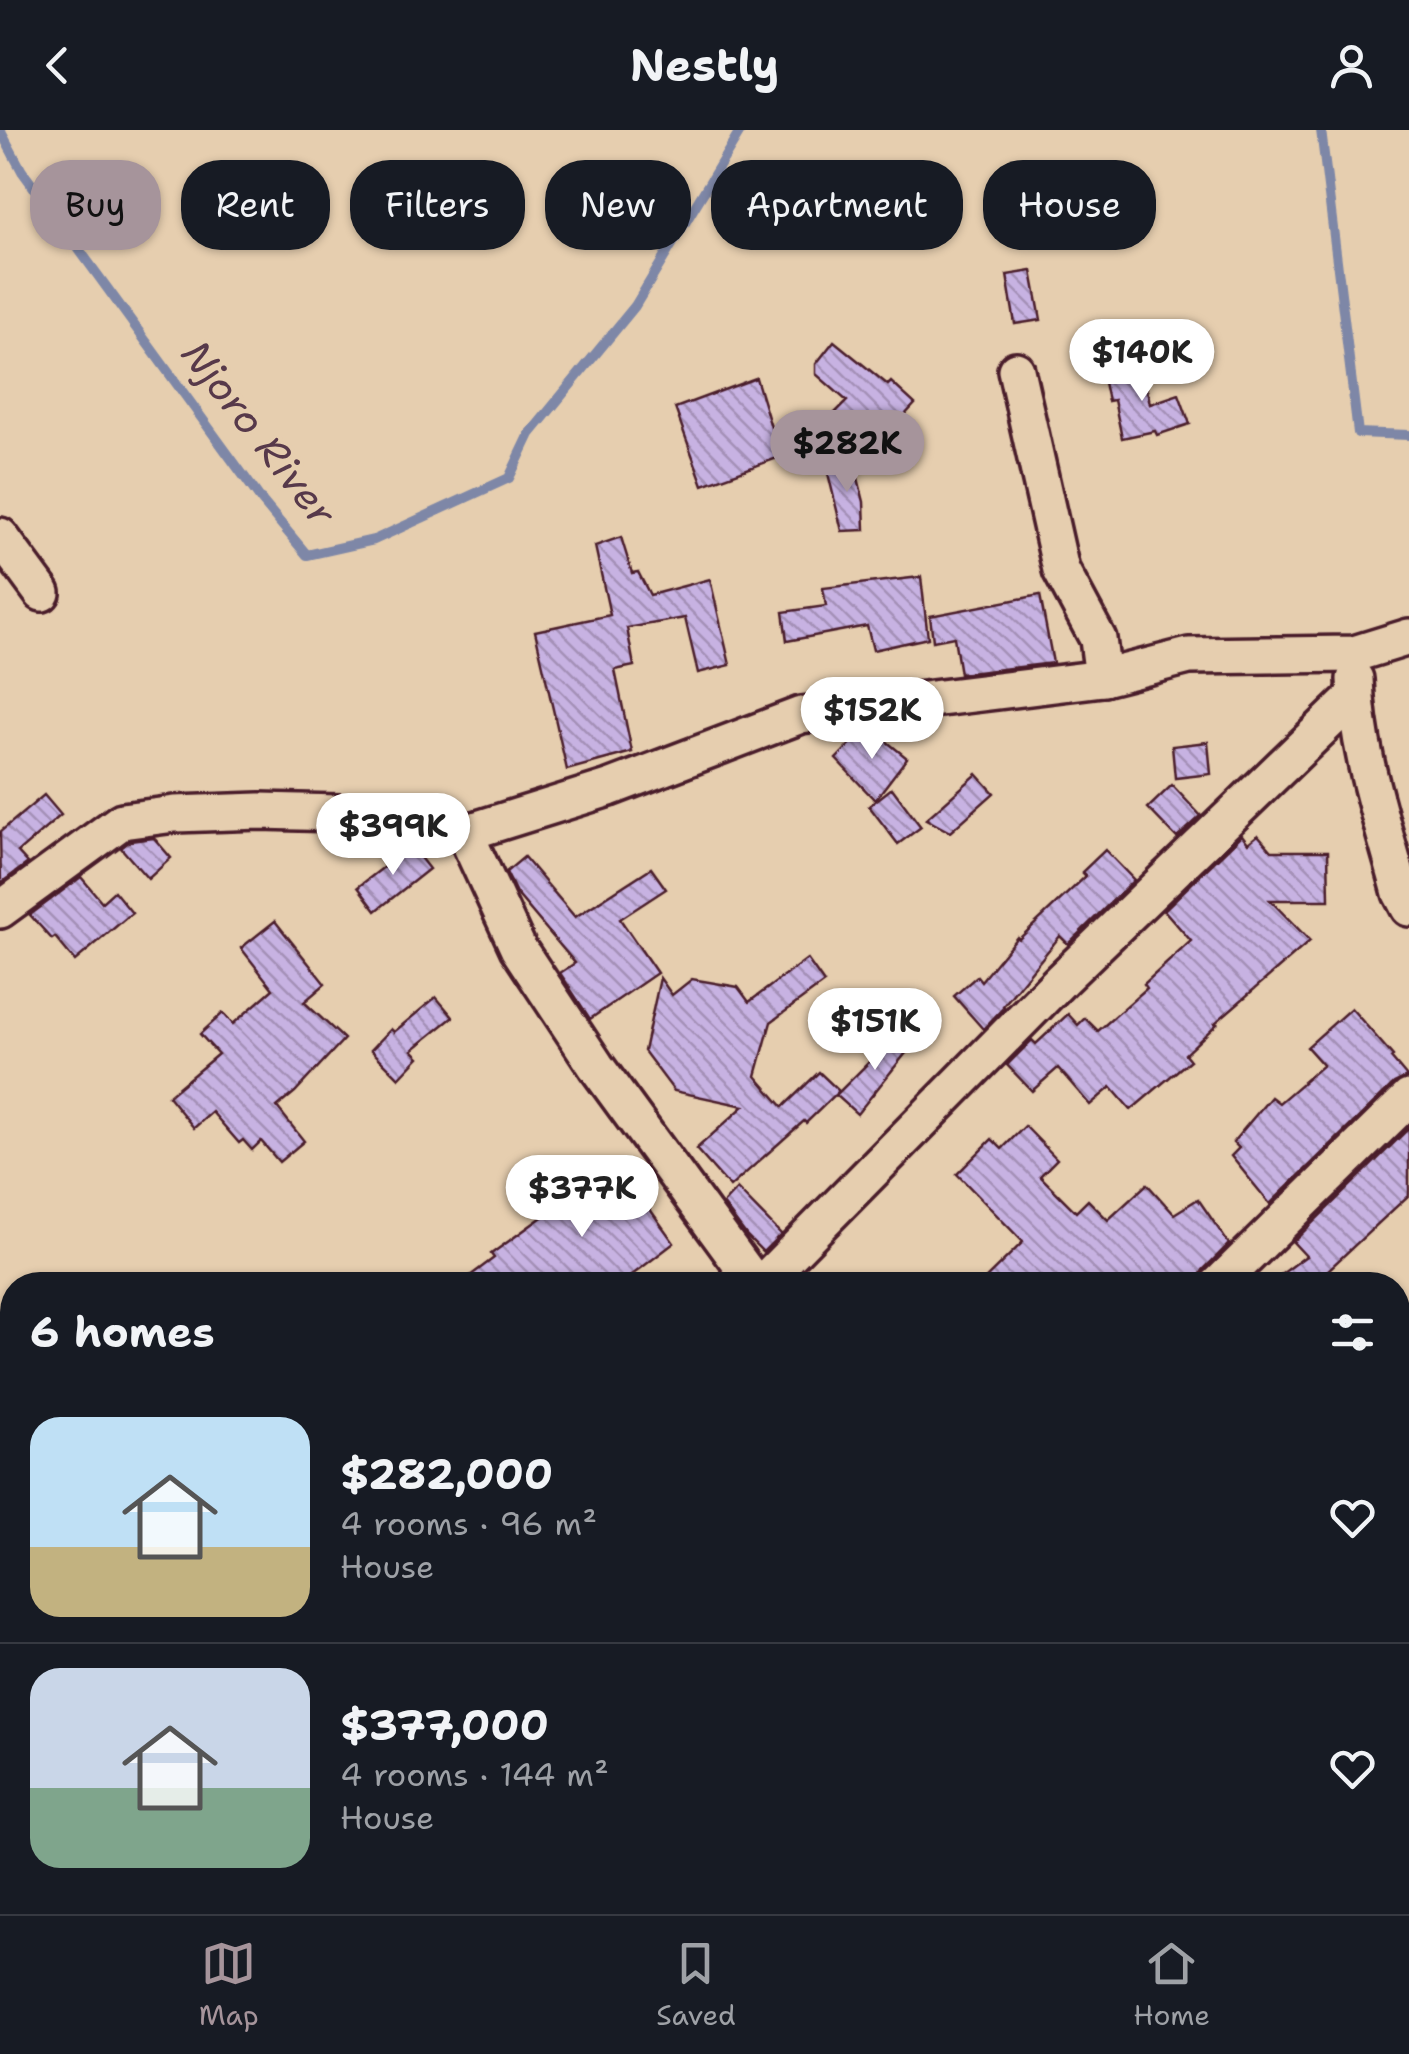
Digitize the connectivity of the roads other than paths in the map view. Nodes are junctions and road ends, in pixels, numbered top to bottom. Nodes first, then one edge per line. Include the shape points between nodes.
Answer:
1 (1016, 370) dead end
2 (0, 536) edge
3 (42, 594) dead end
4 (1409, 637) edge
5 (1354, 654) junction
6 (1103, 678) junction
7 (1356, 696) junction
8 (465, 834) junction
9 (1409, 908) edge
10 (0, 910) edge
11 (1409, 1098) edge
12 (748, 1272) edge
13 (771, 1272) edge
14 (1231, 1272) edge

1 - 6 street via 1061,570 1098,639
2 - 3 street
4 - 5 street
5 - 6 street via 1189,656
5 - 7 street
6 - 8 street via 801,715
7 - 9 street via 1366,762
7 - 13 street
8 - 10 street via 339,813 175,814 122,821
8 - 12 street via 518,948
11 - 14 street

